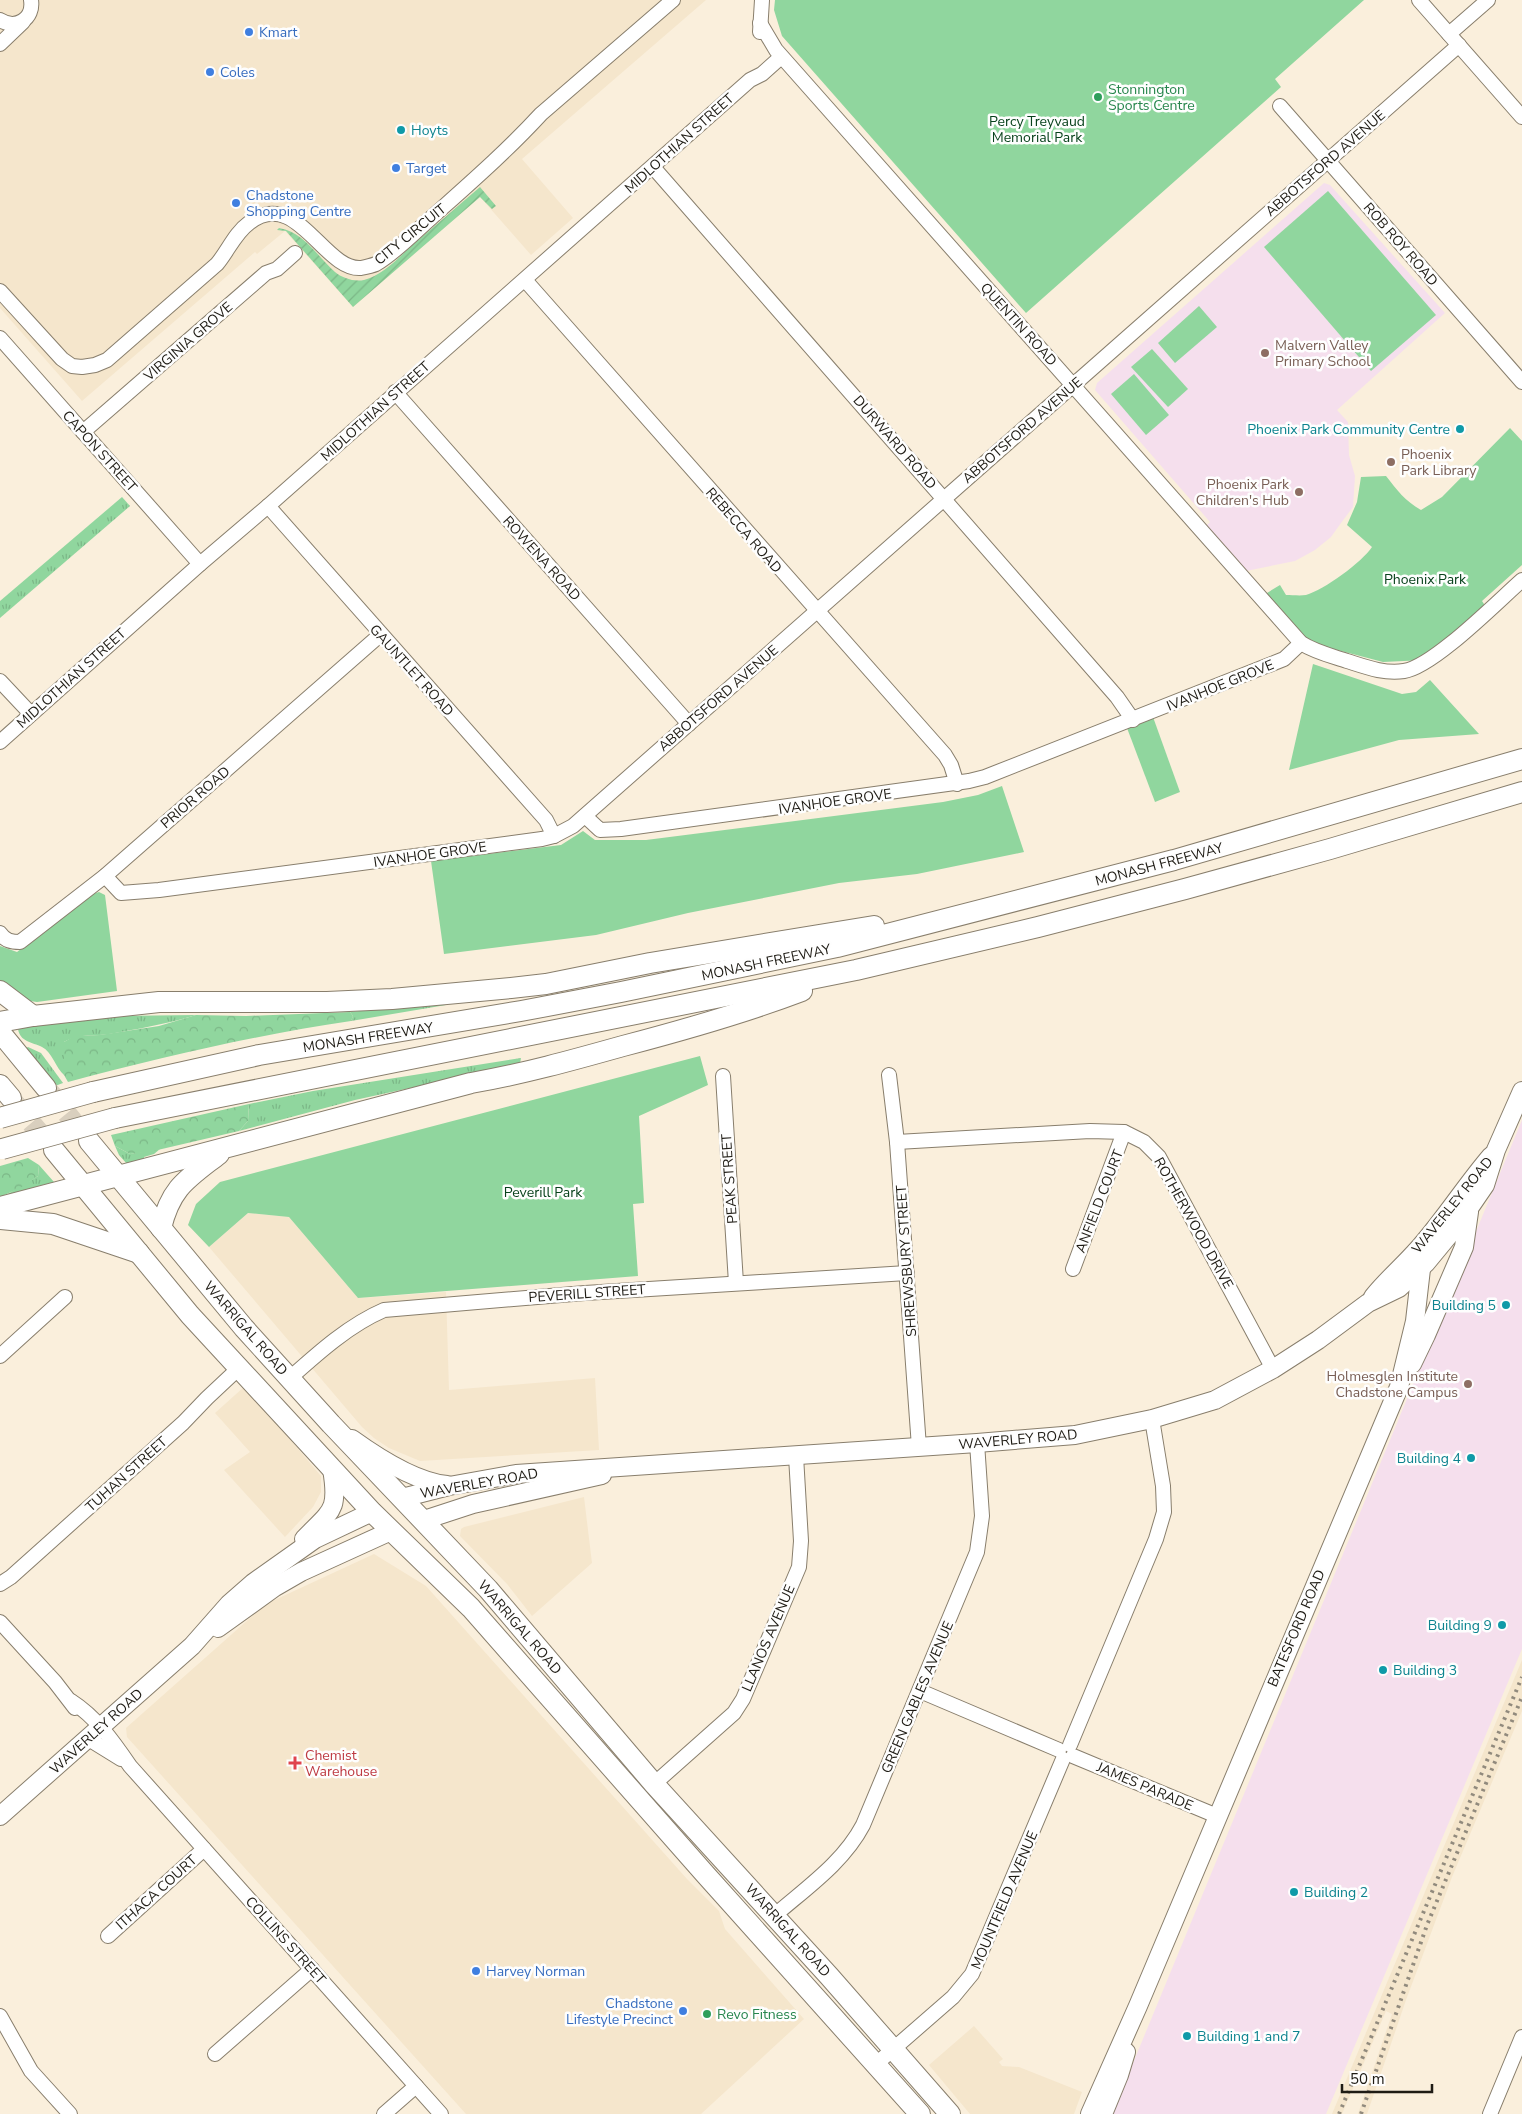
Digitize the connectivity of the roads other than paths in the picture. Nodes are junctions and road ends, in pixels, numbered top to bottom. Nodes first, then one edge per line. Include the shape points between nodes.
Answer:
1 (31, 0) edge
2 (673, 0) edge
3 (762, 0) edge
4 (1419, 0) edge
5 (1488, 0) edge
6 (0, 20) edge
7 (23, 21) junction
8 (1449, 34) junction
9 (0, 44) edge
10 (1459, 45) junction
11 (778, 54) junction
12 (1280, 106) dead end
13 (1522, 116) edge
14 (1328, 160) junction
15 (653, 167) junction
16 (295, 253) dead end
17 (524, 280) junction
18 (0, 291) edge
19 (0, 338) edge
20 (1522, 382) edge
21 (1073, 385) junction
22 (395, 392) junction
23 (83, 432) junction
24 (944, 498) junction
25 (268, 506) junction
26 (200, 564) junction
27 (1522, 580) edge
28 (816, 612) junction
29 (380, 635) junction
30 (1301, 643) junction
31 (0, 681) edge
32 (30, 714) junction
33 (1133, 720) junction
34 (689, 724) junction
35 (0, 742) edge
36 (1522, 759) edge
37 (957, 784) junction
38 (1522, 792) edge
39 (584, 816) junction
40 (554, 836) junction
41 (105, 876) junction
42 (958, 916) junction
43 (1, 935) edge
44 (856, 970) junction
45 (0, 991) edge
46 (33, 1016) junction
47 (0, 1022) edge
48 (0, 1032) edge
49 (889, 1075) dead end
50 (723, 1076) dead end
51 (46, 1088) tunnel mouth
52 (1522, 1091) edge
53 (0, 1118) edge
54 (1124, 1132) junction
55 (89, 1141) tunnel mouth
56 (897, 1142) junction
57 (228, 1148) junction
58 (1, 1150) edge
59 (54, 1150) tunnel mouth
60 (1496, 1150) junction
61 (119, 1176) junction
62 (82, 1186) junction
63 (0, 1207) edge
64 (144, 1208) junction
65 (1470, 1209) junction
66 (0, 1218) edge
67 (161, 1228) junction
68 (126, 1238) junction
69 (1424, 1243) junction
70 (139, 1253) junction
71 (1421, 1268) junction
72 (1073, 1269) dead end
73 (907, 1273) junction
74 (736, 1283) junction
75 (66, 1297) dead end
76 (1368, 1303) junction
77 (2, 1350) edge
78 (239, 1368) junction
79 (1272, 1369) junction
80 (290, 1378) junction
81 (1398, 1387) junction
82 (1152, 1419) junction
83 (331, 1424) junction
84 (977, 1443) junction
85 (919, 1447) junction
86 (796, 1456) junction
87 (636, 1466) junction
88 (332, 1469) junction
89 (449, 1486) junction
90 (402, 1498) junction
91 (372, 1512) junction
92 (424, 1520) junction
93 (391, 1530) junction
94 (284, 1559) junction
95 (6, 1581) edge
96 (0, 1592) edge
97 (0, 1622) edge
98 (192, 1646) junction
99 (920, 1691) junction
100 (94, 1733) junction
101 (1066, 1752) junction
102 (654, 1784) junction
103 (0, 1816) edge
104 (1217, 1816) junction
105 (204, 1849) junction
106 (774, 1916) junction
107 (108, 1936) dead end
108 (312, 1969) junction
109 (1138, 2006) junction
110 (0, 2016) edge
111 (1522, 2037) edge
112 (894, 2048) junction
113 (215, 2054) dead end
114 (1518, 2058) edge
115 (875, 2065) junction
116 (416, 2086) junction
117 (70, 2114) edge
118 (384, 2114) edge
119 (441, 2114) edge
120 (920, 2114) edge
121 (950, 2114) edge
122 (1090, 2114) edge
123 (1103, 2114) edge
124 (1490, 2114) edge

1 - 7 street via 31,10
2 - 18 street, CITY CIRCUIT via 541,114 481,174 396,248 370,266 354,268 344,264 308,230 286,217 273,214 257,217 239,232 217,264 124,347 100,364 82,367 62,359
3 - 11 street, QUENTIN ROAD via 760,23
4 - 8 street
5 - 8 street
6 - 7 street via 11,25
7 - 9 street
8 - 10 street
10 - 13 street
10 - 14 street, ABBOTSFORD AVENUE
11 - 15 street, MIDLOTHIAN STREET via 757,68 750,80
11 - 21 street, QUENTIN ROAD
12 - 14 street, ROB ROY ROAD
14 - 20 street, ROB ROY ROAD
14 - 21 street, ABBOTSFORD AVENUE
15 - 17 street, MIDLOTHIAN STREET
15 - 24 street, DURWARD ROAD
16 - 23 street, VIRGINIA GROVE via 277,269 266,273
17 - 22 street, MIDLOTHIAN STREET
17 - 28 street, REBECCA ROAD
19 - 23 street, CAPON STREET
21 - 24 street, ABBOTSFORD AVENUE
21 - 30 street, QUENTIN ROAD
22 - 25 street, MIDLOTHIAN STREET
22 - 34 street, ROWENA ROAD
23 - 26 street, CAPON STREET
24 - 28 street, ABBOTSFORD AVENUE
24 - 33 street, DURWARD ROAD via 1117,697
25 - 26 street, MIDLOTHIAN STREET
25 - 29 street, GAUNTLET ROAD
26 - 32 street, MIDLOTHIAN STREET
27 - 30 street via 1432,659 1410,670 1391,672 1372,668 1319,652
28 - 34 street, ABBOTSFORD AVENUE
28 - 37 street, REBECCA ROAD via 945,755 952,765
29 - 40 street, GAUNTLET ROAD via 546,820
29 - 41 street, PRIOR ROAD
30 - 33 street, IVANHOE GROVE via 1284,659
31 - 32 street
32 - 35 street, MIDLOTHIAN STREET
33 - 37 street, IVANHOE GROVE via 985,777
34 - 39 street, ABBOTSFORD AVENUE
36 - 42 highway, MONASH FREEWAY via 1174,860
37 - 39 street, IVANHOE GROVE via 621,830 600,830
38 - 44 highway, MONASH FREEWAY via 1185,889
39 - 40 street, IVANHOE GROVE
40 - 41 street, IVANHOE GROVE via 159,890 120,893
41 - 43 street, PRIOR ROAD via 20,942 12,942
42 - 46 highway via 855,928 511,988 346,1001 159,1002
42 - 53 highway, MONASH FREEWAY, bridge via 836,947 621,992 258,1055 93,1092
44 - 57 highway via 765,1005 666,1034
44 - 58 highway, MONASH FREEWAY, bridge via 115,1118
45 - 46 highway
46 - 47 highway
48 - 51 highway
49 - 56 street, SHREWSBURY STREET
50 - 74 street, PEAK STREET
52 - 60 main road, WAVERLEY ROAD
54 - 56 street, ROTHERWOOD DRIVE
54 - 72 street, ANFIELD COURT
54 - 79 street, ROTHERWOOD DRIVE via 1144,1142 1159,1157
55 - 61 highway, WARRIGAL ROAD
56 - 73 street, SHREWSBURY STREET
57 - 61 highway
57 - 67 highway via 184,1181 166,1207
59 - 62 highway, WARRIGAL ROAD
60 - 65 main road, WAVERLEY ROAD via 1485,1184
60 - 69 main road, WAVERLEY ROAD
61 - 62 highway
61 - 64 highway, WARRIGAL ROAD
62 - 63 highway
62 - 68 highway, WARRIGAL ROAD
64 - 67 highway, WARRIGAL ROAD
64 - 68 highway via 131,1222
65 - 71 main road, WAVERLEY ROAD
65 - 81 main road via 1464,1247 1426,1335
66 - 70 highway via 53,1224
67 - 80 highway, WARRIGAL ROAD
68 - 70 highway, WARRIGAL ROAD
69 - 71 main road, BATESFORD ROAD
69 - 76 main road, WAVERLEY ROAD
70 - 78 highway, WARRIGAL ROAD via 190,1316
71 - 76 main road, WAVERLEY ROAD via 1399,1288
71 - 81 main road, BATESFORD ROAD via 1415,1321
73 - 74 street, PEVERILL STREET
73 - 85 street, SHREWSBURY STREET
74 - 80 street, PEVERILL STREET via 384,1310 334,1342
75 - 77 street
76 - 79 main road, WAVERLEY ROAD
78 - 88 highway, WARRIGAL ROAD
78 - 95 street, TUHAN STREET via 183,1423
79 - 82 main road, WAVERLEY ROAD via 1215,1400
80 - 83 highway, WARRIGAL ROAD
81 - 104 main road, BATESFORD ROAD
82 - 84 main road, WAVERLEY ROAD via 1075,1435
82 - 101 street, MOUNTFIELD AVENUE via 1164,1512 1156,1540
83 - 89 main road via 391,1463 428,1482
83 - 90 highway, WARRIGAL ROAD
84 - 85 main road, WAVERLEY ROAD
84 - 99 street, GREEN GABLES AVENUE via 982,1516 977,1552
85 - 86 main road, WAVERLEY ROAD
86 - 87 main road, WAVERLEY ROAD
86 - 102 street, LLANOS AVENUE via 801,1541 799,1567 743,1699 734,1712
87 - 89 main road, WAVERLEY ROAD via 516,1474
87 - 92 main road, WAVERLEY ROAD via 473,1504
88 - 91 highway, WARRIGAL ROAD
88 - 94 main road via 334,1506
89 - 90 main road, WAVERLEY ROAD
90 - 91 highway, WAVERLEY ROAD
90 - 92 highway, WARRIGAL ROAD
91 - 93 highway, WARRIGAL ROAD
91 - 94 main road, WAVERLEY ROAD via 314,1539
92 - 93 highway, WAVERLEY ROAD
92 - 102 highway, WARRIGAL ROAD via 488,1589
93 - 98 main road, WAVERLEY ROAD via 275,1587
93 - 115 highway, WARRIGAL ROAD via 471,1608
94 - 98 main road, WAVERLEY ROAD via 229,1604
95 - 96 street, TUHAN STREET
97 - 100 street, COLLINS STREET via 70,1701 85,1710
98 - 100 main road, WAVERLEY ROAD
99 - 101 street, JAMES PARADE
99 - 106 street, GREEN GABLES AVENUE via 851,1846
100 - 103 main road, WAVERLEY ROAD
100 - 105 street, COLLINS STREET via 130,1766
101 - 104 street, JAMES PARADE
101 - 112 street, MOUNTFIELD AVENUE via 972,1974 953,1997
102 - 106 highway, WARRIGAL ROAD
104 - 109 main road, BATESFORD ROAD
105 - 107 street, ITHACA COURT
105 - 108 street, COLLINS STREET
106 - 112 highway, WARRIGAL ROAD
108 - 113 street
108 - 116 street, COLLINS STREET
109 - 122 main road, BATESFORD ROAD
109 - 123 main road, BATESFORD ROAD via 1119,2075
110 - 117 street via 31,2071
111 - 114 street
112 - 115 street, MOUNTFIELD AVENUE
112 - 121 highway, WARRIGAL ROAD
114 - 124 street
115 - 120 highway, WARRIGAL ROAD
116 - 118 street
116 - 119 street, COLLINS STREET

